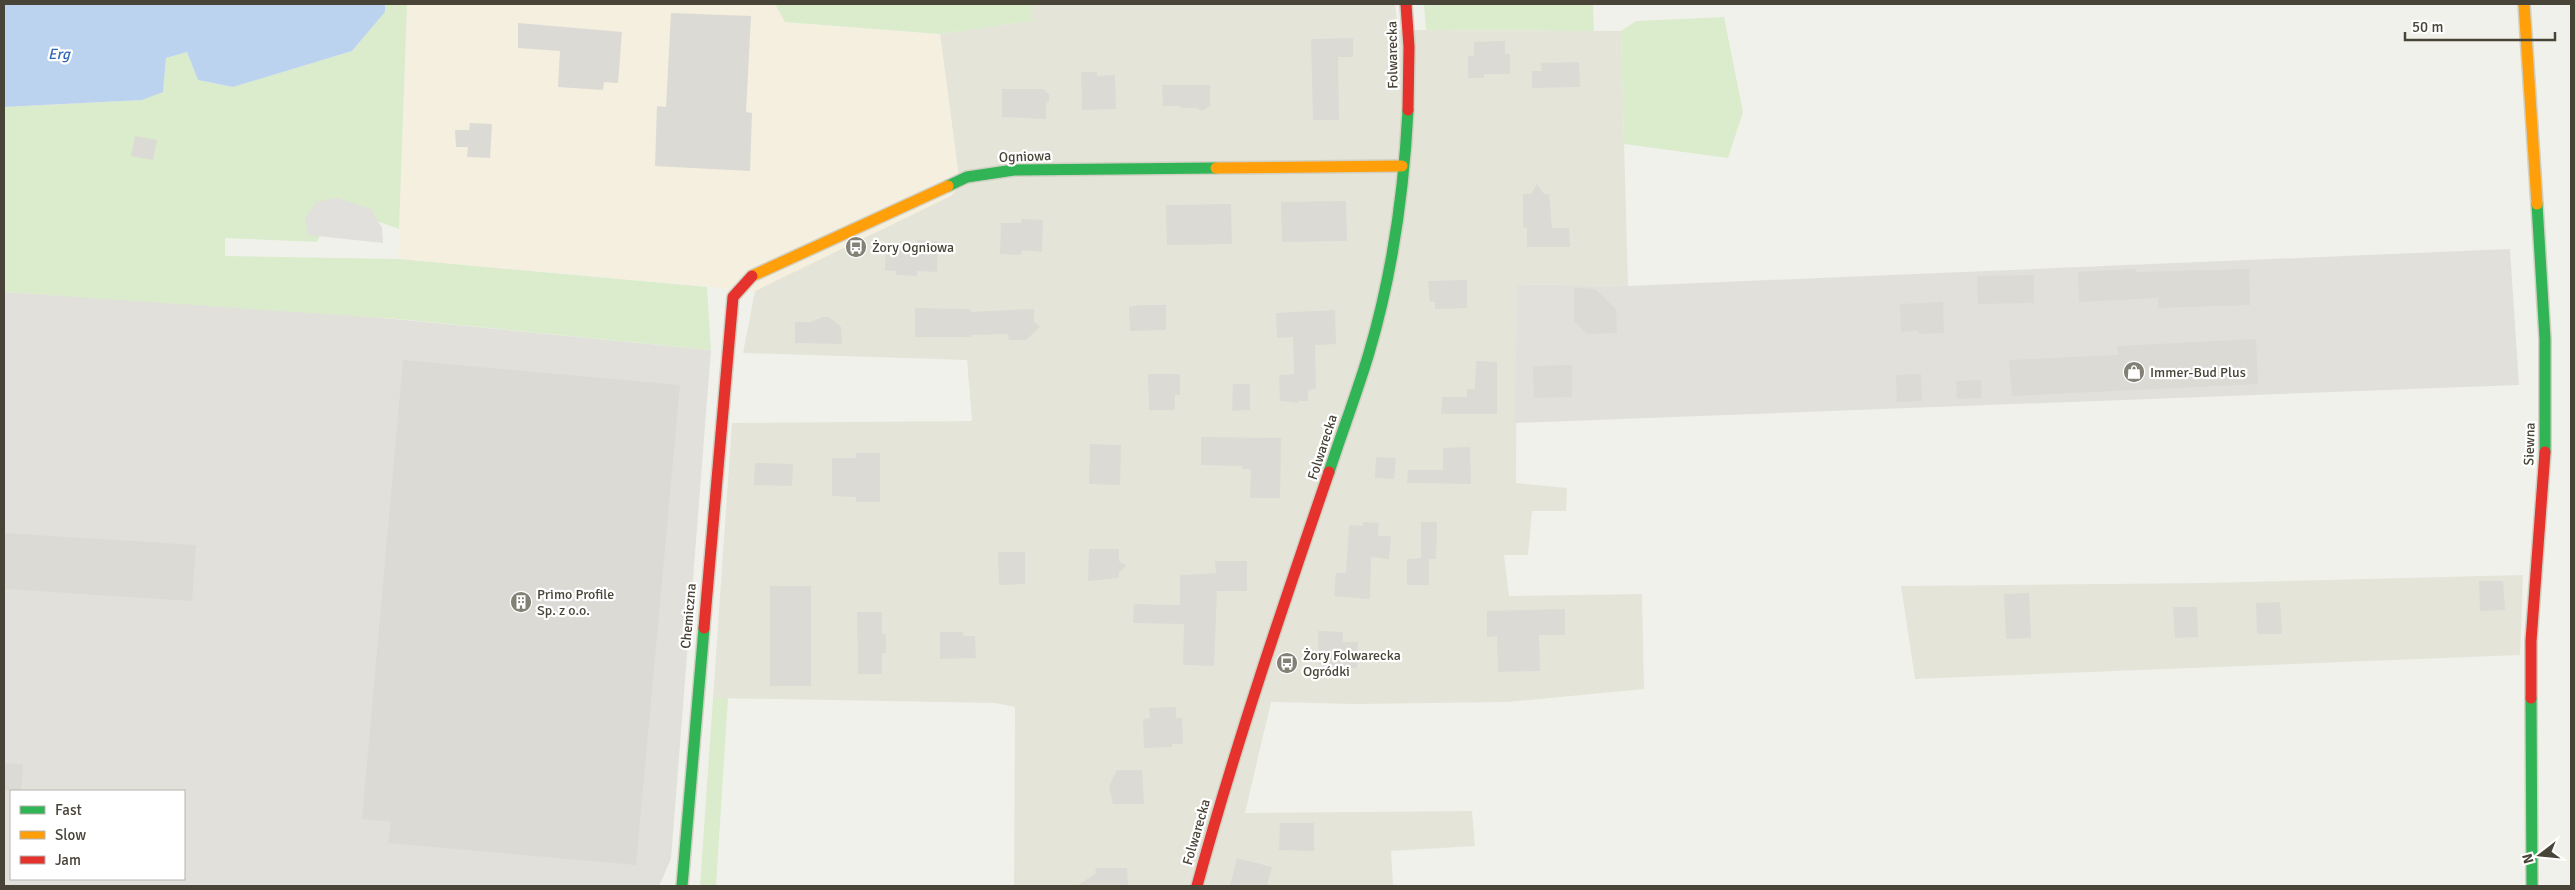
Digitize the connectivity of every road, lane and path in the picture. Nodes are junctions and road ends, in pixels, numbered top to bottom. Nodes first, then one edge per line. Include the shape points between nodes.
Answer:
1 (1406, 4) edge
2 (2524, 4) edge
3 (1402, 166) junction
4 (727, 349) joint
5 (682, 886) edge
6 (1197, 886) edge
7 (2532, 886) edge

1 - 3 street, Folwarecka via 1408,90
2 - 7 street, Siewna via 2546,339 2546,441 2531,641
3 - 4 street, Ogniowa via 1014,170 968,177 750,278 733,297
3 - 6 street, Folwarecka via 1382,302 1369,353 1252,699
4 - 5 street, Chemiczna

